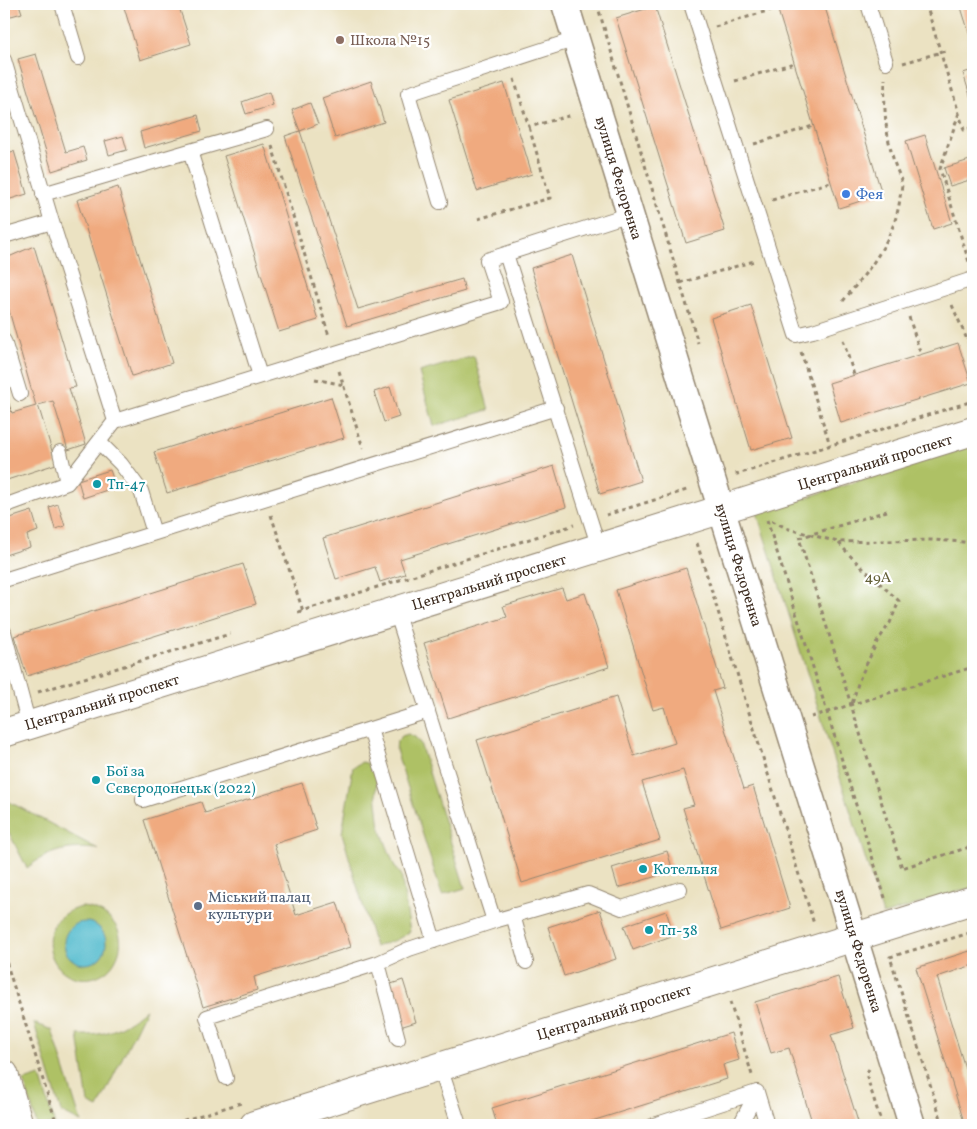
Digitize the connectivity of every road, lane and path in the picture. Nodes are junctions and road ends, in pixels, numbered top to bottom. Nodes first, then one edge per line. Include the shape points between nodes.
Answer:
1 (62, 4) edge
2 (566, 4) edge
3 (597, 4) edge
4 (691, 4) edge
5 (868, 4) edge
6 (926, 4) edge
7 (777, 8) dead end
8 (700, 32) junction
9 (576, 39) junction
10 (949, 50) dead end
11 (941, 52) junction
12 (78, 58) dead end
13 (4, 60) edge
14 (508, 60) junction
15 (794, 62) dead end
16 (886, 62) joint
17 (717, 87) junction
18 (885, 96) dead end
19 (959, 113) junction
20 (572, 115) dead end
21 (813, 126) dead end
22 (529, 127) junction
23 (973, 127) edge
24 (267, 128) joint
25 (737, 149) junction
26 (190, 151) junction
27 (831, 182) dead end
28 (43, 194) junction
29 (440, 202) dead end
30 (754, 205) junction
31 (630, 214) junction
32 (478, 220) dead end
33 (52, 222) junction
34 (4, 236) edge
35 (506, 254) junction
36 (770, 256) junction
37 (972, 273) edge
38 (680, 283) junction
39 (944, 288) junction
40 (904, 301) junction
41 (841, 304) dead end
42 (838, 323) junction
43 (796, 335) junction
44 (4, 341) edge
45 (700, 350) dead end
46 (334, 352) junction
47 (973, 353) edge
48 (921, 355) dead end
49 (854, 375) dead end
50 (260, 376) junction
51 (326, 382) dead end
52 (344, 384) junction
53 (20, 394) dead end
54 (973, 396) edge
55 (972, 401) edge
56 (556, 408) junction
57 (115, 421) junction
58 (973, 432) edge
59 (99, 442) junction
60 (830, 445) junction
61 (60, 452) dead end
62 (734, 464) dead end
63 (368, 466) junction
64 (751, 470) junction
65 (67, 482) junction
66 (689, 489) dead end
67 (266, 498) junction
68 (4, 506) edge
69 (766, 509) junction
70 (722, 510) junction
71 (886, 511) dead end
72 (590, 520) junction
73 (154, 532) junction
74 (810, 534) junction
75 (696, 542) dead end
76 (838, 542) junction
77 (973, 544) edge
78 (599, 548) junction
79 (4, 580) edge
80 (303, 611) junction
81 (396, 611) junction
82 (294, 614) dead end
83 (239, 631) dead end
84 (4, 632) edge
85 (973, 667) edge
86 (21, 697) junction
87 (852, 705) junction
88 (428, 711) junction
89 (788, 724) junction
90 (30, 725) junction
91 (370, 729) junction
92 (4, 733) edge
93 (756, 734) junction
94 (143, 800) dead end
95 (973, 846) edge
96 (680, 889) dead end
97 (973, 900) edge
98 (513, 916) junction
99 (494, 921) junction
100 (893, 924) junction
101 (805, 926) dead end
102 (973, 932) edge
103 (854, 937) junction
104 (434, 942) junction
105 (902, 953) junction
106 (4, 955) edge
107 (526, 962) dead end
108 (378, 963) junction
109 (739, 999) dead end
110 (730, 1002) junction
111 (721, 1005) dead end
112 (398, 1039) dead end
113 (440, 1067) junction
114 (870, 1068) dead end
115 (4, 1074) edge
116 (226, 1078) dead end
117 (757, 1092) junction
118 (249, 1114) edge
119 (20, 1125) edge
120 (57, 1125) edge
121 (168, 1125) edge
122 (458, 1125) edge
123 (654, 1125) edge
124 (740, 1125) edge
125 (767, 1125) edge
126 (882, 1125) edge
127 (912, 1125) edge
128 (943, 1125) edge

1 - 12 lane
2 - 9 street, вулиця Федоренка
3 - 38 path
4 - 8 lane
5 - 16 lane
6 - 11 path
7 - 8 path
8 - 17 lane
9 - 14 lane
9 - 31 street, вулиця Федоренка
10 - 11 path
11 - 16 path via 903,63
11 - 19 path
13 - 28 lane
14 - 22 path
14 - 29 lane via 408,94
15 - 17 path
17 - 25 lane
18 - 41 path via 885,123 902,184 898,210 882,250
19 - 23 path via 964,130
19 - 37 path via 940,169
20 - 22 path
21 - 25 path
22 - 32 path via 550,198
24 - 26 lane
24 - 46 path
25 - 30 lane
26 - 28 lane
26 - 50 lane
27 - 30 path
28 - 33 lane
30 - 36 lane
31 - 35 lane
31 - 70 street, вулиця Федоренка
33 - 34 lane
33 - 57 lane
35 - 46 lane via 487,260 500,302
35 - 56 lane
36 - 38 path
36 - 43 lane
37 - 39 lane
38 - 45 path
39 - 40 lane
39 - 47 path
40 - 42 lane
40 - 48 path
42 - 43 lane
42 - 49 path
43 - 60 path
44 - 53 lane
46 - 50 lane
46 - 52 path
50 - 57 lane
51 - 52 path
52 - 63 path
54 - 55 path
55 - 60 path
56 - 63 lane
56 - 72 lane
57 - 59 lane
58 - 69 street, Центральний проспект
59 - 65 lane
59 - 73 lane via 141,490
60 - 64 path
61 - 65 lane
62 - 64 path via 737,474
63 - 67 lane
64 - 69 path
65 - 68 lane
66 - 72 path
67 - 73 lane
67 - 80 path
69 - 70 street, Центральний проспект
69 - 74 path via 789,529
69 - 100 path
70 - 78 street, Центральний проспект
70 - 89 street, вулиця Федоренка
71 - 74 path
72 - 78 lane
72 - 80 path
73 - 79 lane
74 - 76 path
74 - 87 path via 799,538
75 - 93 path
76 - 77 path via 931,540
76 - 87 path via 853,560 900,601 859,680
78 - 81 street, Центральний проспект
80 - 82 path
81 - 88 lane
81 - 90 street, Центральний проспект
83 - 86 path
84 - 86 lane
85 - 87 path
86 - 90 lane
87 - 89 path
87 - 95 path via 902,868
88 - 91 lane
88 - 99 lane
89 - 93 path
89 - 103 street, вулиця Федоренка
90 - 92 street, Центральний проспект
91 - 94 lane
91 - 104 lane
93 - 101 path via 814,924
96 - 98 lane via 622,908 588,894
97 - 100 street, Центральний проспект
98 - 99 lane
98 - 107 lane
99 - 104 lane
100 - 103 street, Центральний проспект
100 - 105 path
102 - 105 path
103 - 113 street, Центральний проспект
103 - 127 street, вулиця Федоренка
104 - 108 lane
105 - 128 path via 890,957
106 - 120 path
108 - 112 lane
108 - 116 lane via 207,1017
109 - 110 path
110 - 111 path
110 - 117 path
113 - 118 street, Центральний проспект
113 - 122 lane
114 - 126 path via 866,1074
115 - 119 street
117 - 123 lane
117 - 124 lane
117 - 125 lane
118 - 121 path

